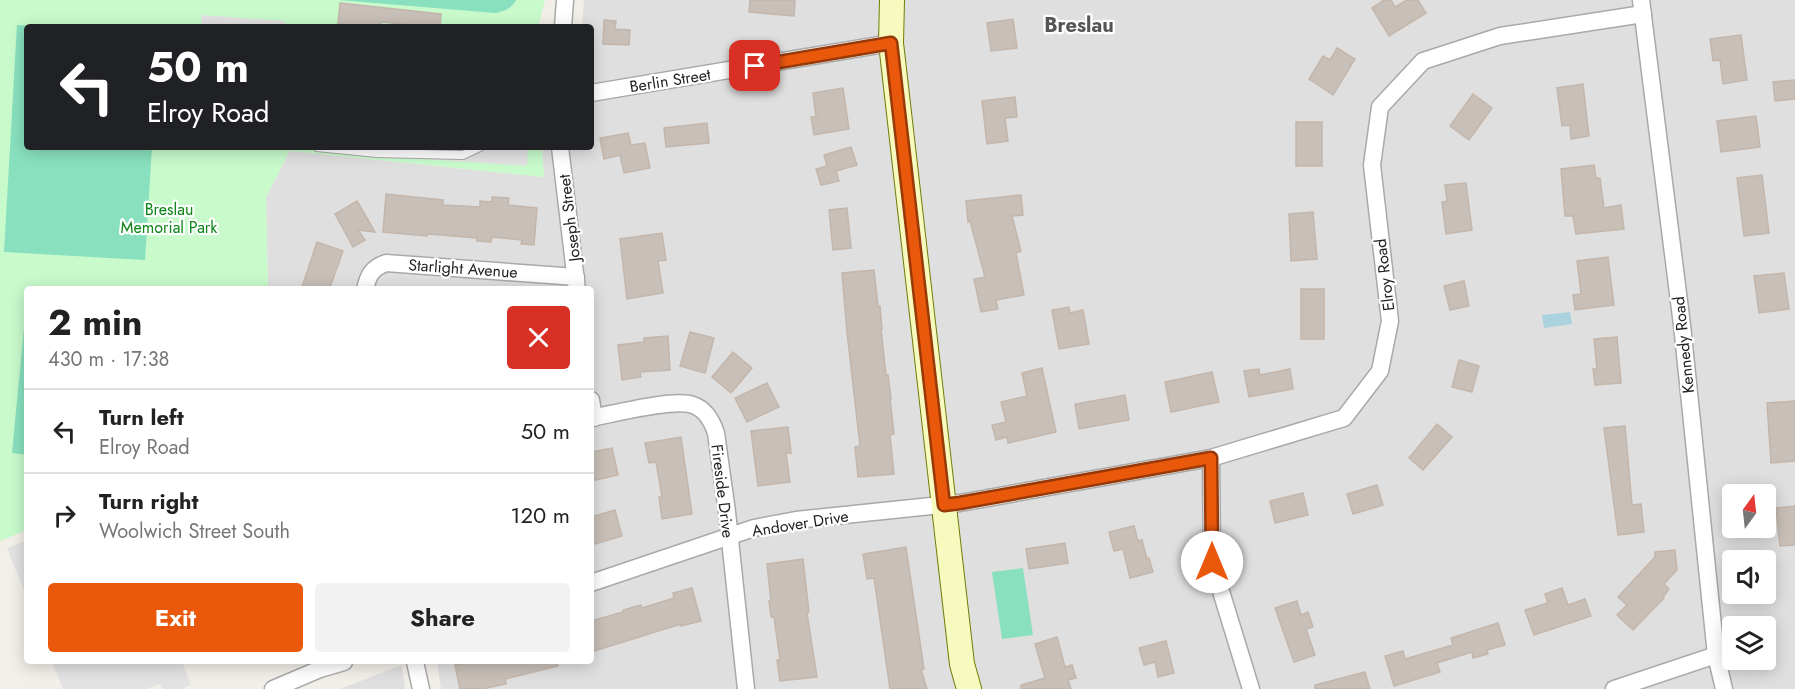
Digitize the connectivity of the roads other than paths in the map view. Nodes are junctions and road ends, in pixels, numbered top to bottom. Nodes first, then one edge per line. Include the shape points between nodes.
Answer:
1 (565, 0) edge
2 (892, 0) edge
3 (1642, 7) edge
4 (563, 24) edge
5 (891, 43) junction
6 (594, 92) edge
7 (347, 150) edge
8 (474, 150) edge
9 (560, 150) edge
10 (577, 283) edge
11 (366, 286) edge
12 (594, 418) edge
13 (1211, 458) junction
14 (944, 505) junction
15 (730, 537) junction
16 (594, 582) edge
17 (1716, 655) junction
18 (337, 664) edge
19 (415, 664) edge
20 (273, 689) edge
21 (421, 689) edge
22 (746, 689) edge
23 (969, 689) edge
24 (1251, 689) edge
25 (1614, 689) edge
26 (1724, 689) edge

1 - 4 street
2 - 5 street
3 - 13 street, Elroy Road via 1500,36 1423,61 1380,106 1372,165 1389,321 1380,371 1344,418
3 - 17 street, Kennedy Road via 1682,325
5 - 6 street, Berlin Street
5 - 14 street
7 - 8 lane via 463,155
9 - 10 street, Joseph Street
10 - 11 street, Starlight Avenue via 386,263 370,273
12 - 15 street, Fireside Drive via 669,404 694,405 704,412 716,433
13 - 14 street, Elroy Road
13 - 24 street via 1212,562
14 - 15 street, Andover Drive via 796,520
14 - 23 street
15 - 16 street, Andover Drive
15 - 22 street, Fireside Drive
17 - 25 street
17 - 26 street, Kennedy Road
18 - 20 street
19 - 21 street

